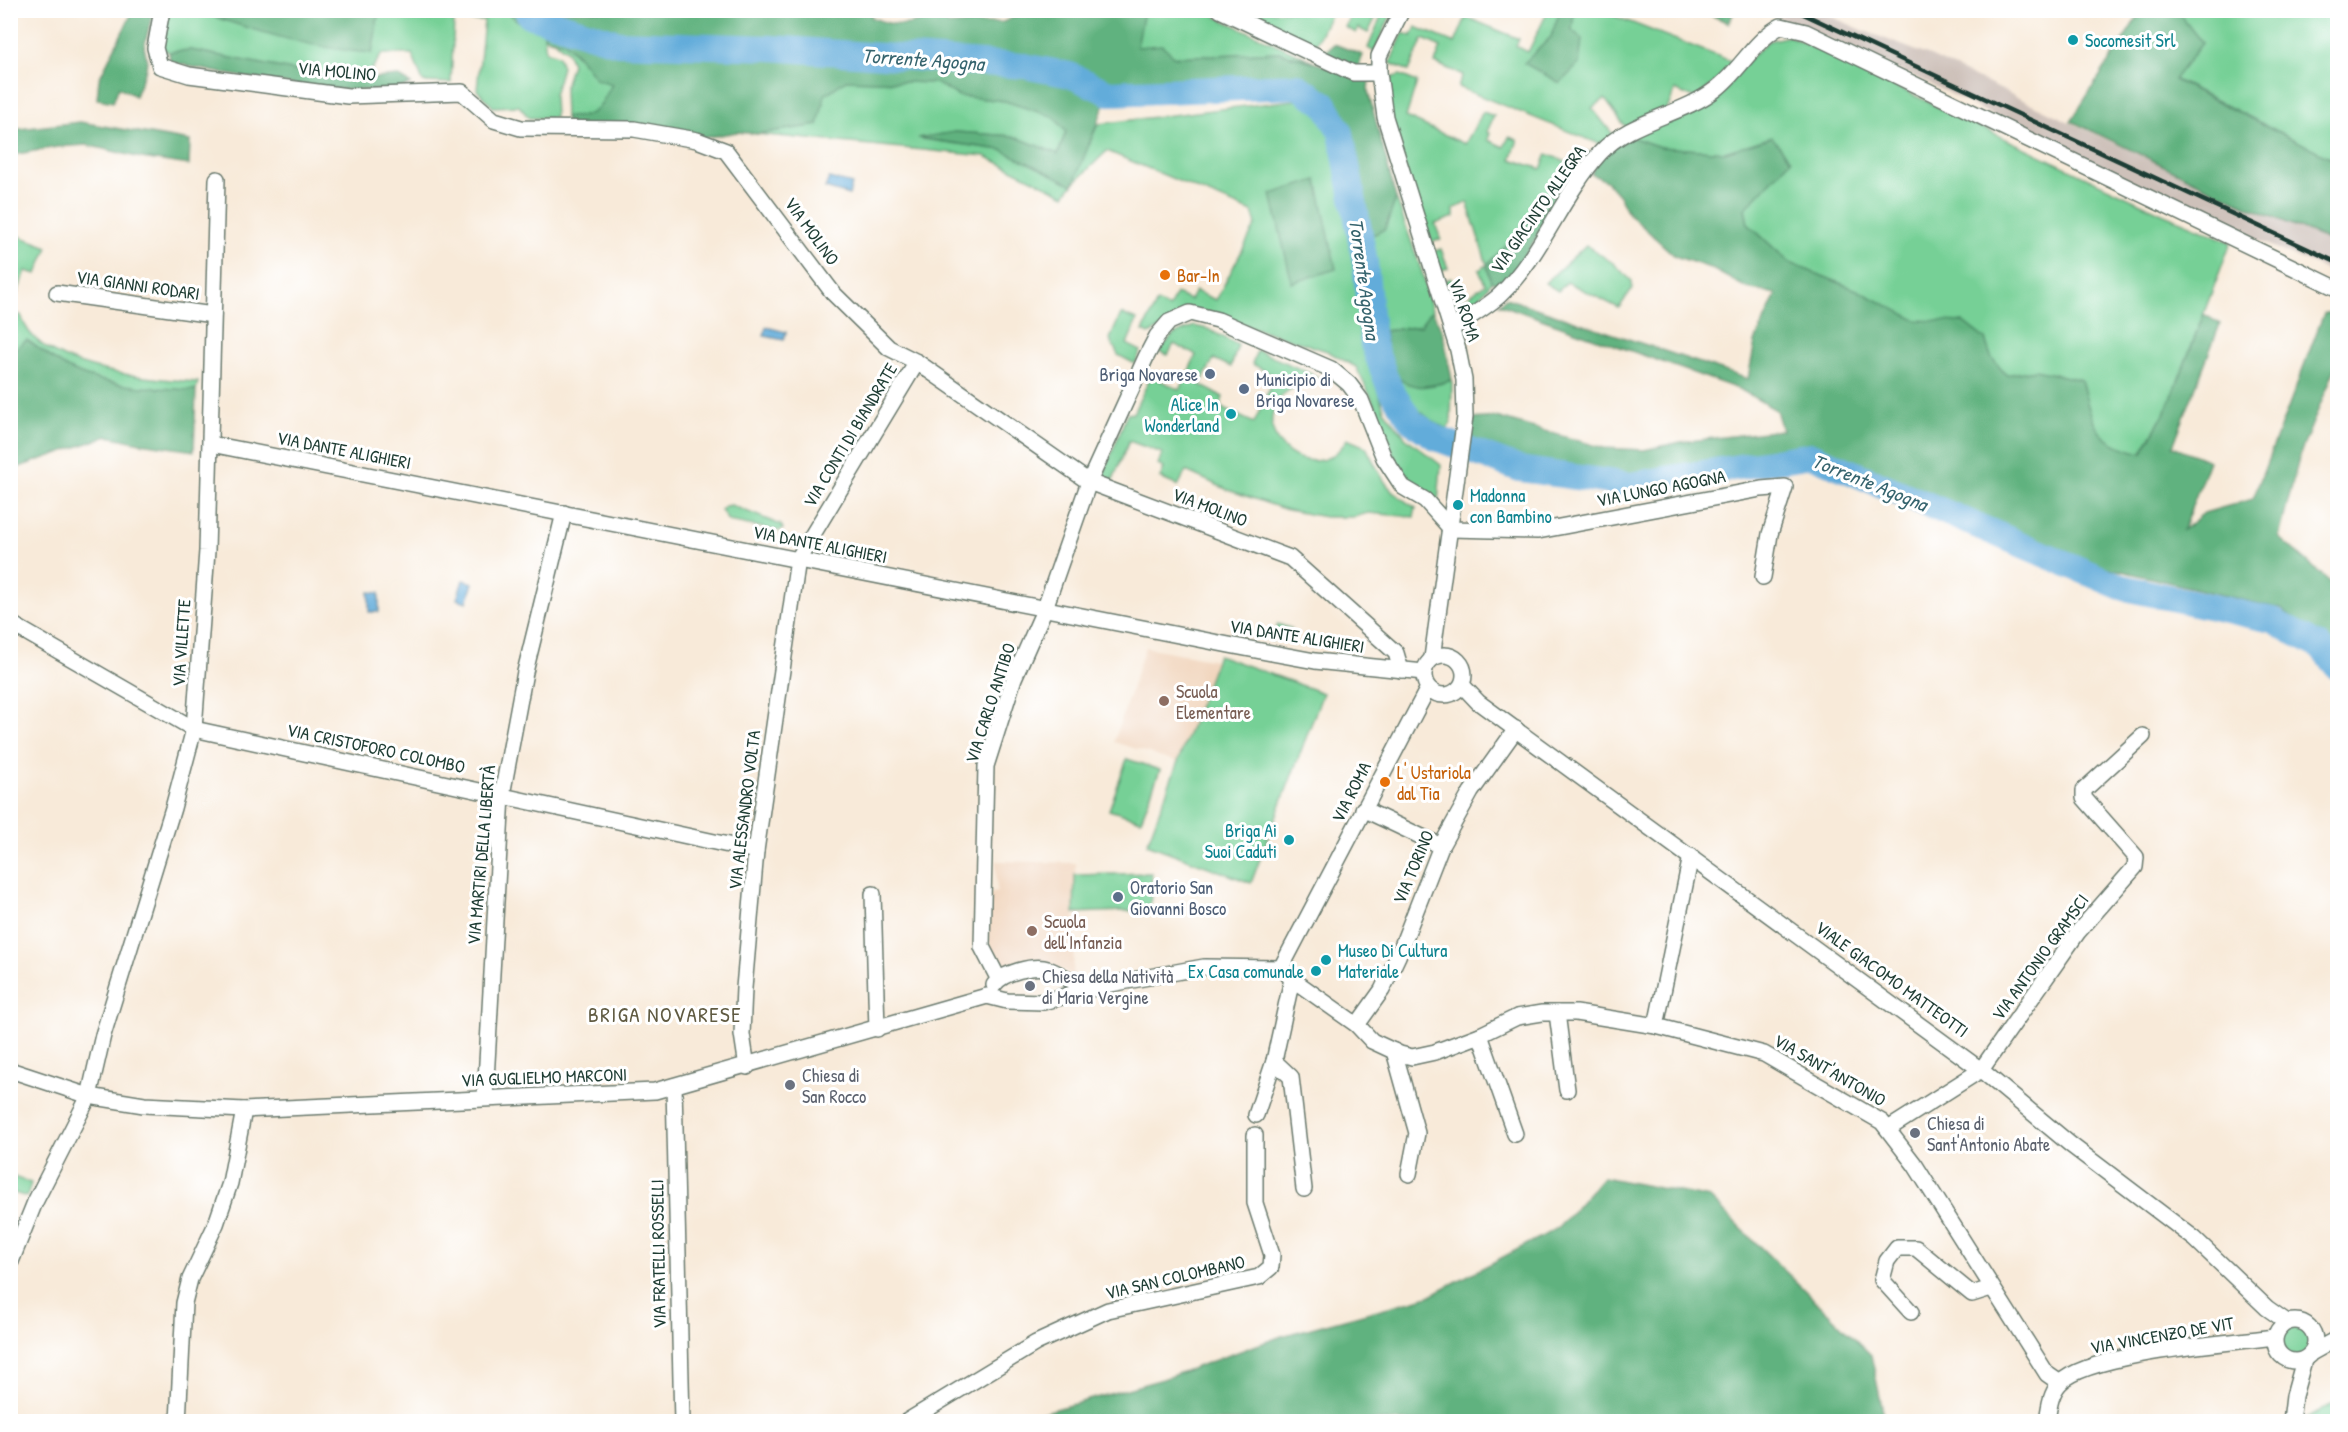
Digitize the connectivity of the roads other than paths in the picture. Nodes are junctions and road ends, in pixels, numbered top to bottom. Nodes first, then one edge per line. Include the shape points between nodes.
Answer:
1 (162, 10) edge
2 (1220, 10) edge
3 (1402, 10) edge
4 (1378, 73) junction
5 (217, 179) dead end
6 (2337, 289) edge
7 (57, 293) dead end
8 (213, 315) junction
9 (1451, 328) junction
10 (917, 362) junction
11 (211, 444) junction
12 (1089, 482) junction
13 (564, 513) junction
14 (1452, 529) junction
15 (798, 559) junction
16 (1763, 578) dead end
17 (1045, 608) junction
18 (10, 623) edge
19 (1438, 657) junction
20 (1401, 670) junction
21 (1424, 672) junction
22 (1428, 688) junction
23 (1456, 690) junction
24 (194, 729) junction
25 (1516, 729) junction
26 (2143, 736) dead end
27 (502, 795) junction
28 (1363, 809) junction
29 (1441, 846) junction
30 (756, 851) junction
31 (1691, 856) junction
32 (873, 894) dead end
33 (1281, 968) junction
34 (999, 978) junction
35 (1292, 979) junction
36 (1105, 985) junction
37 (987, 996) junction
38 (1557, 1013) junction
39 (1357, 1025) junction
40 (1656, 1026) junction
41 (877, 1029) junction
42 (1480, 1035) junction
43 (1394, 1051) junction
44 (1274, 1061) junction
45 (747, 1067) junction
46 (10, 1070) edge
47 (1981, 1070) junction
48 (674, 1086) junction
49 (1568, 1090) dead end
50 (89, 1096) junction
51 (485, 1098) junction
52 (244, 1110) junction
53 (1256, 1115) dead end
54 (1888, 1130) junction
55 (1515, 1134) dead end
56 (1255, 1136) dead end
57 (1409, 1174) dead end
58 (1304, 1189) dead end
59 (10, 1264) edge
60 (1991, 1288) junction
61 (1911, 1312) dead end
62 (2280, 1329) junction
63 (2337, 1332) edge
64 (2315, 1335) junction
65 (2337, 1338) edge
66 (2302, 1357) junction
67 (2060, 1383) junction
68 (178, 1422) edge
69 (682, 1422) edge
70 (906, 1422) edge
71 (2047, 1422) edge
72 (2291, 1422) edge

1 - 10 street, VIA MOLINO via 155,48 160,66 189,75 348,96 462,92 494,120 521,128 634,129 697,140 726,151 833,294 889,348
2 - 4 street via 1353,73
3 - 4 street, VIA ROMA via 1379,57
4 - 9 street, VIA ROMA via 1385,117
5 - 8 street, VIA VILLETTE
6 - 9 street, VIA GIACINTO ALLEGRA via 1806,33 1781,26 1770,32 1715,90 1645,123 1601,152 1534,253 1500,296
7 - 8 street, VIA GIANNI RODARI
8 - 11 street, VIA VILLETTE
9 - 14 street, VIA ROMA via 1464,380 1465,417
10 - 12 street, VIA MOLINO
10 - 15 street, VIA CONTI DI BIANDRATE
11 - 13 street, VIA DANTE ALIGHIERI
11 - 24 street, VIA VILLETTE
12 - 14 street, VIA CARLO ANTIBO via 1157,336 1169,322 1190,313 1218,320 1331,369 1360,400 1384,458 1403,487 1425,500
12 - 17 street, VIA CARLO ANTIBO
12 - 20 street, VIA MOLINO via 1290,558 1396,652
13 - 15 street, VIA DANTE ALIGHIERI
13 - 27 street, VIA MARTIRI DELLA LIBERTÀ via 525,672
14 - 16 street, VIA LUNGO AGOGNA via 1538,531 1785,487 1770,534
14 - 19 street, VIA ROMA via 1437,633
15 - 17 street, VIA DANTE ALIGHIERI
15 - 30 street, VIA ALESSANDRO VOLTA
17 - 20 street, VIA DANTE ALIGHIERI via 1315,661
17 - 34 street, VIA CARLO ANTIBO via 1014,678 986,766 982,947
18 - 24 street, VIA CRISTOFORO COLOMBO
19 - 21 street
19 - 23 street via 1451,656 1461,665 1464,678
20 - 21 street, VIA DANTE ALIGHIERI
21 - 22 street
22 - 23 street via 1441,695
22 - 28 street, VIA ROMA
23 - 25 street, VIALE GIACOMO MATTEOTTI
24 - 27 street, VIA CRISTOFORO COLOMBO
24 - 50 street, VIA VILLETTE via 103,1035
25 - 29 street, VIA TORINO via 1472,792
25 - 31 street, VIALE GIACOMO MATTEOTTI
26 - 47 street, VIA ANTONIO GRAMSCI via 2084,790 2084,798 2136,857 2135,867 2078,932
27 - 30 street, VIA CRISTOFORO COLOMBO
27 - 51 street, VIA MARTIRI DELLA LIBERTÀ
28 - 29 street
28 - 33 street, VIA ROMA
29 - 39 street, VIA TORINO via 1398,956 1382,990
30 - 45 street, VIA ALESSANDRO VOLTA via 742,1034
31 - 40 street
31 - 47 street, VIALE GIACOMO MATTEOTTI
32 - 41 street
33 - 35 street, VIA SANT'ANTONIO
33 - 36 street, VIA GUGLIELMO MARCONI via 1204,967
34 - 36 street, VIA GUGLIELMO MARCONI via 1016,970 1046,968 1074,983
34 - 37 street
35 - 39 street, VIA SANT'ANTONIO
35 - 44 street
36 - 37 street, VIA GUGLIELMO MARCONI via 1043,1002
37 - 41 street, VIA GUGLIELMO MARCONI
38 - 40 street, VIA SANT'ANTONIO
38 - 42 street, VIA SANT'ANTONIO via 1517,1017
38 - 49 street
39 - 43 street, VIA SANT'ANTONIO via 1372,1041
40 - 54 street, VIA SANT'ANTONIO via 1764,1053 1882,1122
41 - 45 street, VIA GUGLIELMO MARCONI
42 - 43 street, VIA SANT'ANTONIO via 1412,1057
42 - 55 street
43 - 57 street via 1417,1133
44 - 53 street
44 - 58 street via 1291,1077
45 - 48 street, VIA GUGLIELMO MARCONI
46 - 50 street, VIA GUGLIELMO MARCONI
47 - 54 street
47 - 62 street, VIALE GIACOMO MATTEOTTI via 2071,1145 2195,1239 2267,1308
48 - 51 street, VIA GUGLIELMO MARCONI via 655,1091
48 - 69 street, VIA FRATELLI ROSSELLI
50 - 52 street, VIA GUGLIELMO MARCONI via 144,1106
50 - 59 street, VIA VILLETTE via 35,1202
51 - 52 street, VIA GUGLIELMO MARCONI
52 - 68 street via 230,1183 184,1303
54 - 60 street, VIA SANT'ANTONIO via 1915,1165
56 - 70 street, VIA SAN COLOMBANO via 1255,1203 1272,1255 1271,1267 1264,1274 1108,1310 1035,1343
60 - 61 street via 1972,1294 1916,1248 1897,1248 1887,1261 1882,1280
60 - 67 street, VIA SANT'ANTONIO via 2047,1374
62 - 64 street via 2306,1322
62 - 66 street via 2277,1351
62 - 67 street, VIA VINCENZO DE VIT via 2119,1358 2077,1370
63 - 64 street
64 - 66 street
65 - 66 street
66 - 72 street
67 - 71 street via 2051,1397

